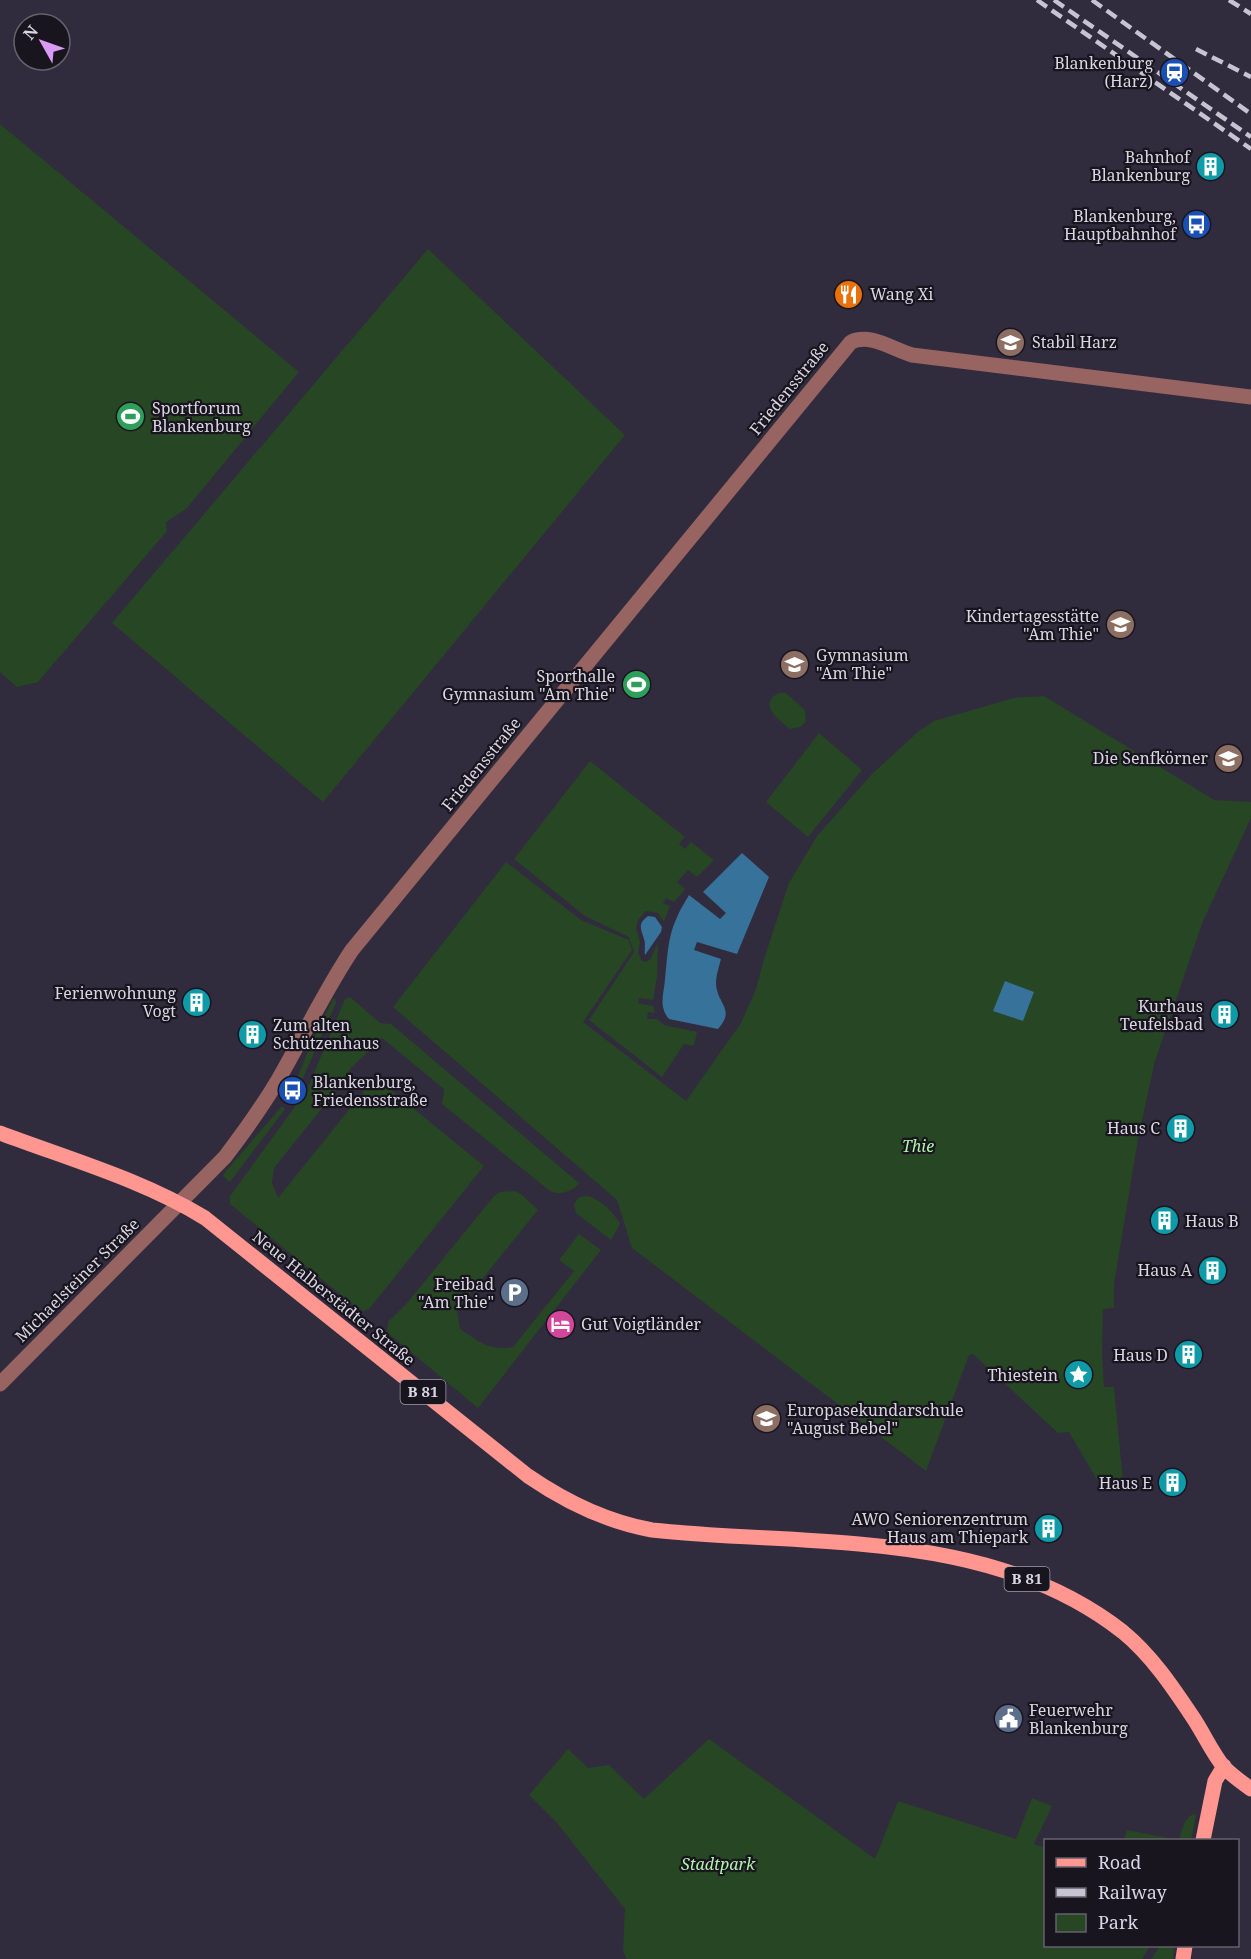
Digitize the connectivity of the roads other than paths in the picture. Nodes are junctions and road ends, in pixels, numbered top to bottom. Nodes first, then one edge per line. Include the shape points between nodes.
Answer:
1 (1251, 397) edge
2 (0, 1133) edge
3 (180, 1203) junction
4 (0, 1384) edge
5 (1224, 1766) junction
6 (1251, 1789) edge
7 (1203, 1839) edge

1 - 3 street, Friedensstraße via 912,355 875,340 858,339 845,347 352,951 248,1127
2 - 3 main road, Neue Halberstädter Straße / B 81
3 - 4 street, Michaelsteiner Straße
3 - 5 main road, Neue Halberstädter Straße / B 81 via 221,1230 528,1476 565,1499 634,1527 886,1546 991,1566 1036,1582 1124,1633 1168,1680
5 - 6 main road, Neue Halberstädter Straße
5 - 7 main road via 1215,1781

